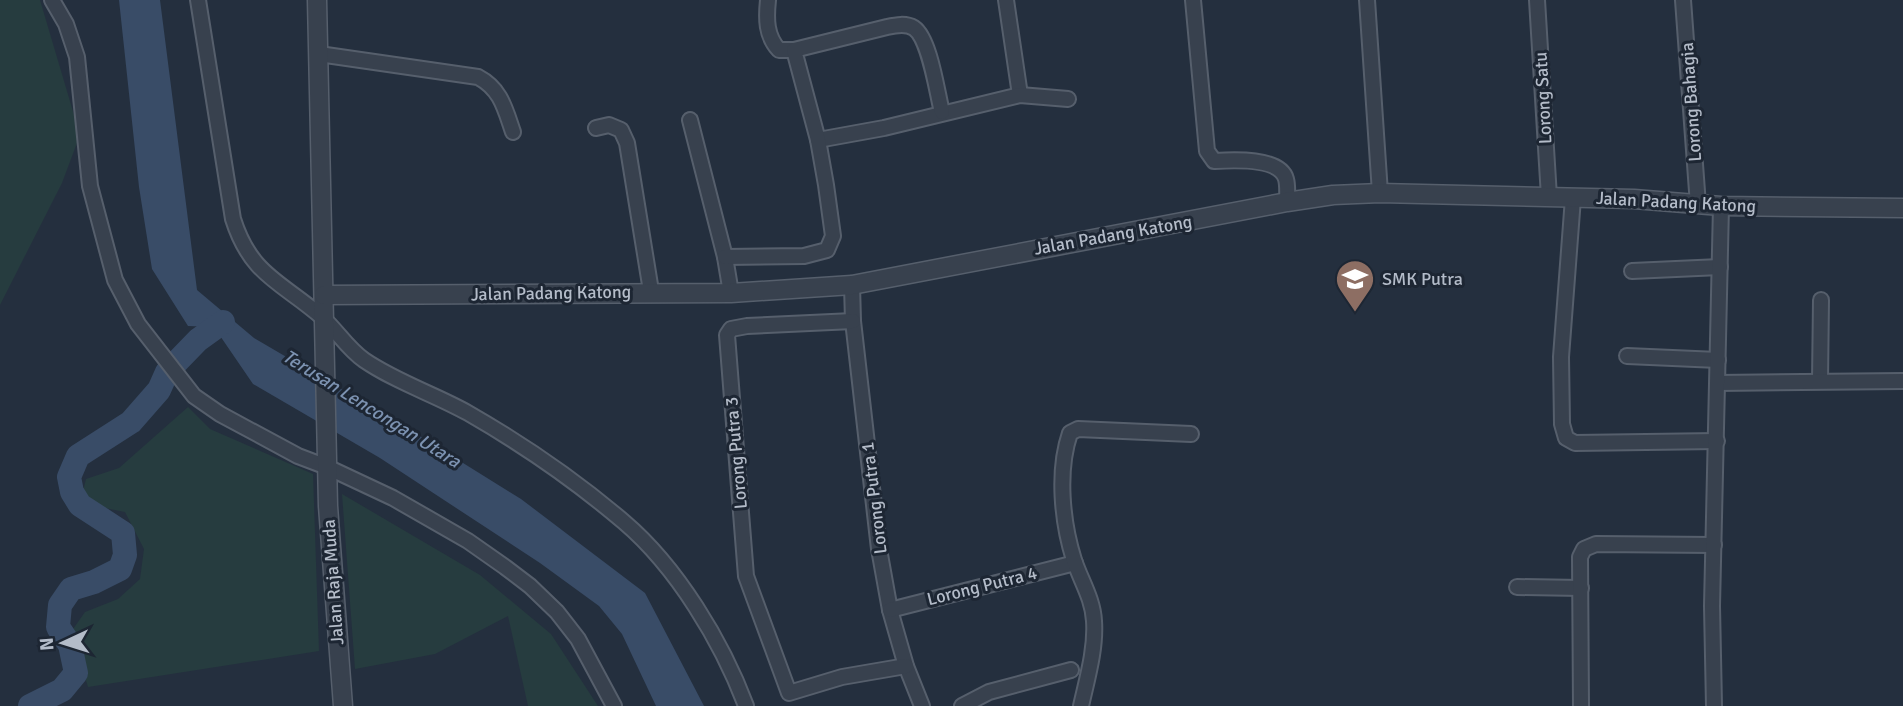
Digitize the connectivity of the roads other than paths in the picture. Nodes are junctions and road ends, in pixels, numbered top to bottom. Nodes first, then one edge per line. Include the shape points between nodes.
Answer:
1 (52, 0) edge
2 (64, 0) edge
3 (198, 0) edge
4 (317, 0) edge
5 (768, 0) edge
6 (1006, 0) edge
7 (1193, 0) edge
8 (1367, 0) edge
9 (1537, 0) edge
10 (1683, 0) edge
11 (66, 24) junction
12 (794, 50) junction
13 (318, 54) junction
14 (1020, 95) junction
15 (1068, 99) dead end
16 (942, 112) junction
17 (691, 120) dead end
18 (596, 128) dead end
19 (513, 132) dead end
20 (818, 140) junction
21 (1380, 193) junction
22 (1549, 197) junction
23 (1573, 198) junction
24 (1287, 202) junction
25 (1698, 205) junction
26 (1721, 206) junction
27 (1903, 208) edge
28 (725, 257) junction
29 (1720, 267) junction
30 (1632, 271) dead end
31 (852, 285) junction
32 (651, 291) junction
33 (731, 293) junction
34 (324, 295) junction
35 (1821, 300) dead end
36 (324, 319) junction
37 (853, 321) junction
38 (1628, 356) dead end
39 (1718, 360) junction
40 (1820, 381) junction
41 (1903, 381) edge
42 (1718, 383) junction
43 (1191, 434) dead end
44 (1717, 441) junction
45 (327, 462) junction
46 (1713, 545) junction
47 (1075, 563) junction
48 (1517, 587) dead end
49 (1581, 588) junction
50 (890, 610) junction
51 (906, 666) junction
52 (1071, 670) dead end
53 (791, 699) edge
54 (343, 706) edge
55 (614, 706) edge
56 (746, 706) edge
57 (922, 706) edge
58 (962, 706) edge
59 (1081, 706) edge
60 (1581, 706) edge
61 (1714, 706) edge

1 - 11 street
2 - 11 street
3 - 36 street via 240,239 252,261
4 - 13 street, Jalan Raja Muda
5 - 12 street via 771,41 779,50
6 - 14 street
7 - 24 street via 1207,151 1213,161 1276,166 1286,177
8 - 21 street
9 - 22 street, Lorong Satu
10 - 25 street, Lorong Bahagia
11 - 45 street via 76,57 90,186 115,280 138,324 194,396 288,451
12 - 16 street via 887,26 913,28 923,42
12 - 20 street
13 - 19 street via 478,76 491,83 500,96
13 - 34 street, Jalan Raja Muda
14 - 15 street
14 - 16 street
16 - 20 street
17 - 28 street
18 - 32 street via 609,125 621,130 627,143
20 - 28 street via 834,236 827,250 804,256
21 - 22 street, Jalan Padang Katong
21 - 24 street, Jalan Padang Katong
22 - 23 street, Jalan Padang Katong
23 - 25 street, Jalan Padang Katong
23 - 44 street via 1561,357 1566,439 1575,443
24 - 31 street, Jalan Padang Katong
25 - 26 street, Jalan Padang Katong
26 - 27 street, Jalan Padang Katong
26 - 29 street
28 - 33 street
29 - 30 street
29 - 39 street
31 - 33 street, Jalan Padang Katong
31 - 37 street, Lorong Putra 1
32 - 33 street, Jalan Padang Katong
32 - 34 street, Jalan Padang Katong
34 - 36 street, Jalan Raja Muda
35 - 40 street
36 - 45 street, Jalan Raja Muda
36 - 56 street via 362,359 516,443 625,523 676,579 708,626
37 - 50 street, Lorong Putra 1
37 - 53 street, Lorong Putra 3 via 737,327 727,335 746,576
38 - 39 street
39 - 42 street
40 - 41 street
40 - 42 street
42 - 44 street
43 - 47 street via 1078,429 1070,433 1063,495
44 - 46 street
45 - 54 street, Jalan Raja Muda
45 - 55 street via 468,541 530,586 578,639
46 - 49 street via 1589,545 1580,557
46 - 61 street
47 - 50 street, Lorong Putra 4
47 - 59 street via 1094,621
48 - 49 street
49 - 60 street
50 - 51 street, Lorong Putra 1
51 - 53 street, Lorong Putra 3 via 842,677
51 - 57 street, Lorong Putra 1
52 - 58 street via 989,692

